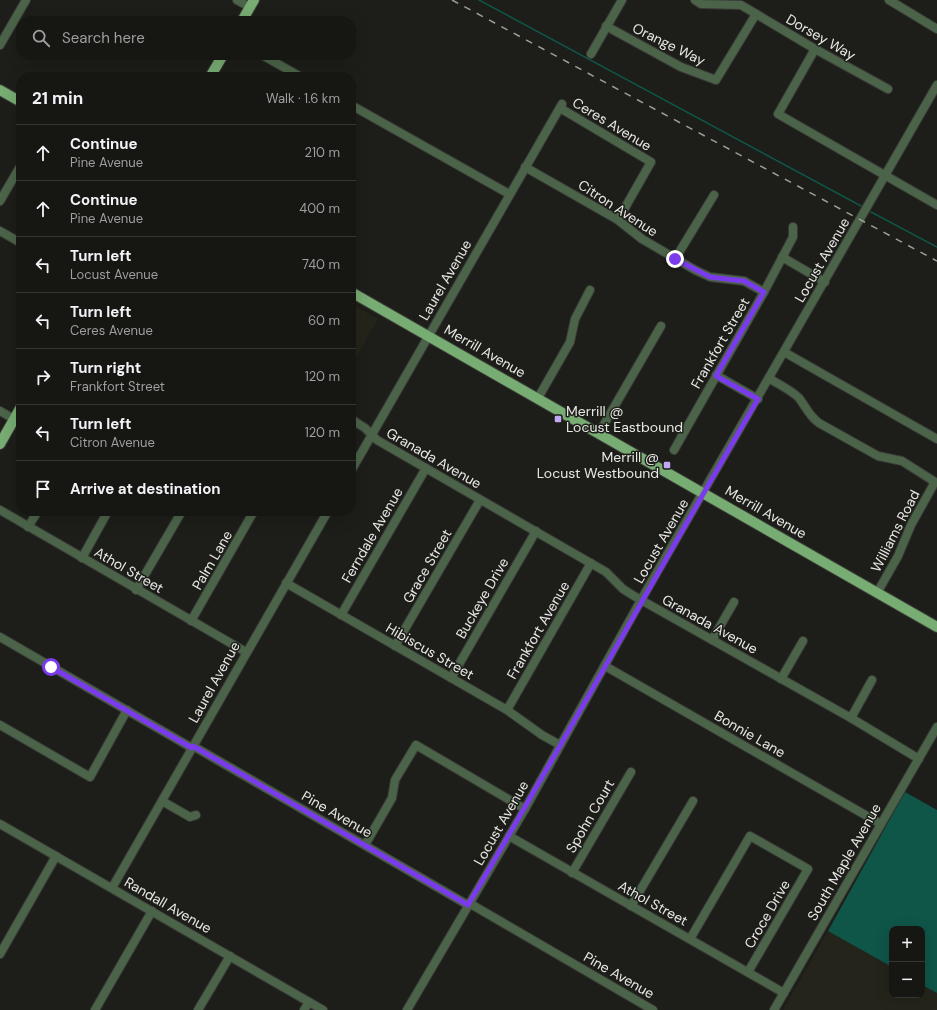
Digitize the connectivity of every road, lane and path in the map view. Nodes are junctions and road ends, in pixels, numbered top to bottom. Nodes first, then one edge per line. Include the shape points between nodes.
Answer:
1 (26, 0) edge
2 (237, 0) edge
3 (622, 0) edge
4 (695, 0) edge
5 (889, 0) edge
6 (252, 3) edge
7 (756, 14) junction
8 (17, 16) edge
9 (245, 16) edge
10 (16, 17) edge
11 (606, 26) junction
12 (937, 28) edge
13 (0, 45) edge
14 (815, 49) junction
15 (591, 54) dead end
16 (220, 60) edge
17 (271, 60) edge
18 (213, 72) edge
19 (292, 72) edge
20 (937, 85) edge
21 (888, 89) dead end
22 (0, 90) edge
23 (16, 99) edge
24 (561, 106) joint
25 (356, 108) edge
26 (525, 167) junction
27 (16, 174) edge
28 (885, 175) junction
29 (509, 194) junction
30 (714, 195) dead end
31 (0, 202) edge
32 (937, 205) edge
33 (618, 220) junction
34 (793, 227) dead end
35 (0, 231) edge
36 (16, 240) edge
37 (782, 257) junction
38 (675, 259) junction
39 (825, 282) junction
40 (590, 290) dead end
41 (764, 292) junction
42 (356, 295) edge
43 (661, 326) dead end
44 (428, 335) junction
45 (784, 352) junction
46 (716, 376) junction
47 (770, 379) junction
48 (538, 398) junction
49 (758, 399) junction
50 (0, 411) edge
51 (16, 416) edge
52 (14, 419) junction
53 (356, 422) edge
54 (599, 433) junction
55 (372, 435) junction
56 (937, 439) edge
57 (0, 444) edge
58 (674, 450) dead end
59 (356, 462) edge
60 (426, 468) junction
61 (704, 493) junction
62 (480, 500) junction
63 (0, 510) edge
64 (35, 516) edge
65 (105, 516) edge
66 (179, 516) edge
67 (251, 516) edge
68 (325, 516) edge
69 (28, 527) junction
70 (536, 531) junction
71 (82, 558) junction
72 (591, 563) junction
73 (286, 583) junction
74 (136, 590) junction
75 (877, 593) junction
76 (641, 600) junction
77 (734, 602) dead end
78 (341, 615) junction
79 (191, 621) junction
80 (937, 627) edge
81 (0, 637) edge
82 (712, 640) junction
83 (803, 642) dead end
84 (395, 646) junction
85 (246, 652) junction
86 (605, 666) junction
87 (451, 678) junction
88 (782, 679) junction
89 (872, 680) dead end
90 (127, 710) junction
91 (507, 710) junction
92 (851, 718) junction
93 (0, 725) edge
94 (937, 727) edge
95 (560, 745) junction
96 (192, 747) junction
97 (919, 759) junction
98 (631, 772) dead end
99 (162, 801) junction
100 (692, 801) dead end
101 (525, 809) junction
102 (196, 815) dead end
103 (0, 824) edge
104 (881, 824) junction
105 (509, 836) junction
106 (366, 846) junction
107 (56, 856) junction
108 (572, 873) junction
109 (112, 888) junction
110 (468, 904) junction
111 (631, 906) junction
112 (152, 911) junction
113 (690, 939) junction
114 (0, 954) edge
115 (230, 956) junction
116 (748, 972) junction
117 (784, 993) junction
118 (309, 1002) junction
119 (95, 1010) edge
120 (198, 1010) edge
121 (304, 1010) edge
122 (323, 1010) edge
123 (407, 1010) edge
124 (653, 1010) edge
125 (774, 1010) edge

1 - 8 street
2 - 6 street
3 - 11 street
4 - 7 street, Dorsey Way via 701,4 741,5
5 - 12 street
6 - 9 main road
7 - 11 street, Orange Way via 716,80 681,67
7 - 14 street, Dorsey Way
10 - 13 street
11 - 15 street
14 - 21 street, Dorsey Way
14 - 28 street via 778,114
16 - 18 main road
17 - 19 street
20 - 28 street, Locust Avenue
22 - 23 main road
24 - 26 street, Laurel Avenue
24 - 33 street, Ceres Avenue via 651,162
25 - 29 street
26 - 29 street, Laurel Avenue
26 - 33 street, Citron Avenue
27 - 31 street
28 - 32 street
28 - 39 street, Locust Avenue
29 - 44 street, Laurel Avenue
30 - 38 street
33 - 38 street, Citron Avenue via 642,239
34 - 37 street, Frankfort Street via 793,237
35 - 36 street
37 - 39 street
37 - 41 street, Frankfort Street
38 - 41 street, Citron Avenue via 710,277 744,281
39 - 45 street, Locust Avenue
40 - 48 street via 575,319 570,342
41 - 46 street, Frankfort Street
42 - 44 main road, Merrill Avenue
43 - 54 street
44 - 48 main road, Merrill Avenue
44 - 55 street, Laurel Avenue
45 - 47 street, Locust Avenue
45 - 56 street
46 - 49 street
46 - 58 street, Frankfort Street
47 - 49 street, Locust Avenue
47 - 75 street, Williams Road via 793,392 812,418 819,423 878,456 902,461 935,482
48 - 54 main road, Merrill Avenue
49 - 61 street, Locust Avenue
50 - 52 street
51 - 52 main road
52 - 57 main road
53 - 55 street, Granada Avenue
54 - 61 main road, Merrill Avenue
55 - 59 street, Laurel Avenue
55 - 60 street, Granada Avenue
60 - 62 street, Granada Avenue
60 - 78 street, Ferndale Avenue
61 - 75 main road, Merrill Avenue
61 - 76 street, Locust Avenue
62 - 70 street, Granada Avenue
62 - 84 street, Grace Street
63 - 69 street, Athol Street
64 - 69 street
65 - 71 street
66 - 74 street
67 - 79 street, Palm Lane
68 - 73 street, Laurel Avenue
69 - 71 street, Athol Street
70 - 72 street, Granada Avenue
70 - 87 street, Buckeye Drive
71 - 74 street, Athol Street
72 - 76 street, Granada Avenue
72 - 91 street, Frankfort Avenue
73 - 78 street, Hibiscus Street
73 - 85 street, Laurel Avenue
74 - 79 street, Athol Street
75 - 80 main road, Merrill Avenue
76 - 82 street, Granada Avenue
76 - 86 street, Locust Avenue
77 - 82 street
78 - 84 street, Hibiscus Street
79 - 85 street, Athol Street
81 - 90 street, Pine Avenue
82 - 88 street, Granada Avenue
83 - 88 street
84 - 87 street, Hibiscus Street
85 - 96 street, Laurel Avenue
86 - 95 street, Locust Avenue
86 - 104 street, Bonnie Lane
87 - 91 street, Hibiscus Street
88 - 92 street, Granada Avenue
89 - 92 street
90 - 93 street via 90,777
90 - 96 street, Pine Avenue
91 - 95 street, Hibiscus Street
92 - 97 street, Granada Avenue
94 - 97 street, South Maple Avenue
95 - 101 street, Locust Avenue
96 - 99 street, Laurel Avenue
96 - 106 street, Pine Avenue
97 - 104 street, South Maple Avenue
98 - 108 street, Spohn Court
99 - 102 street via 190,817
99 - 109 street, Laurel Avenue
100 - 111 street
101 - 105 street, Locust Avenue
101 - 106 street via 416,745 395,780 392,798
103 - 107 street, Randall Avenue
104 - 117 street, South Maple Avenue
105 - 108 street, Athol Street
105 - 110 street, Locust Avenue
106 - 110 street, Pine Avenue
107 - 109 street, Randall Avenue
107 - 114 street
108 - 111 street, Athol Street
109 - 112 street, Randall Avenue
110 - 123 street, Locust Avenue
110 - 124 street, Pine Avenue
111 - 113 street, Athol Street
112 - 115 street, Randall Avenue
112 - 119 street
113 - 116 street, Athol Street
113 - 116 street, Croce Drive via 750,836 808,869
115 - 118 street, Randall Avenue
115 - 120 street
116 - 117 street, Athol Street
117 - 125 street, South Maple Avenue
118 - 121 street
118 - 122 street, Randall Avenue

